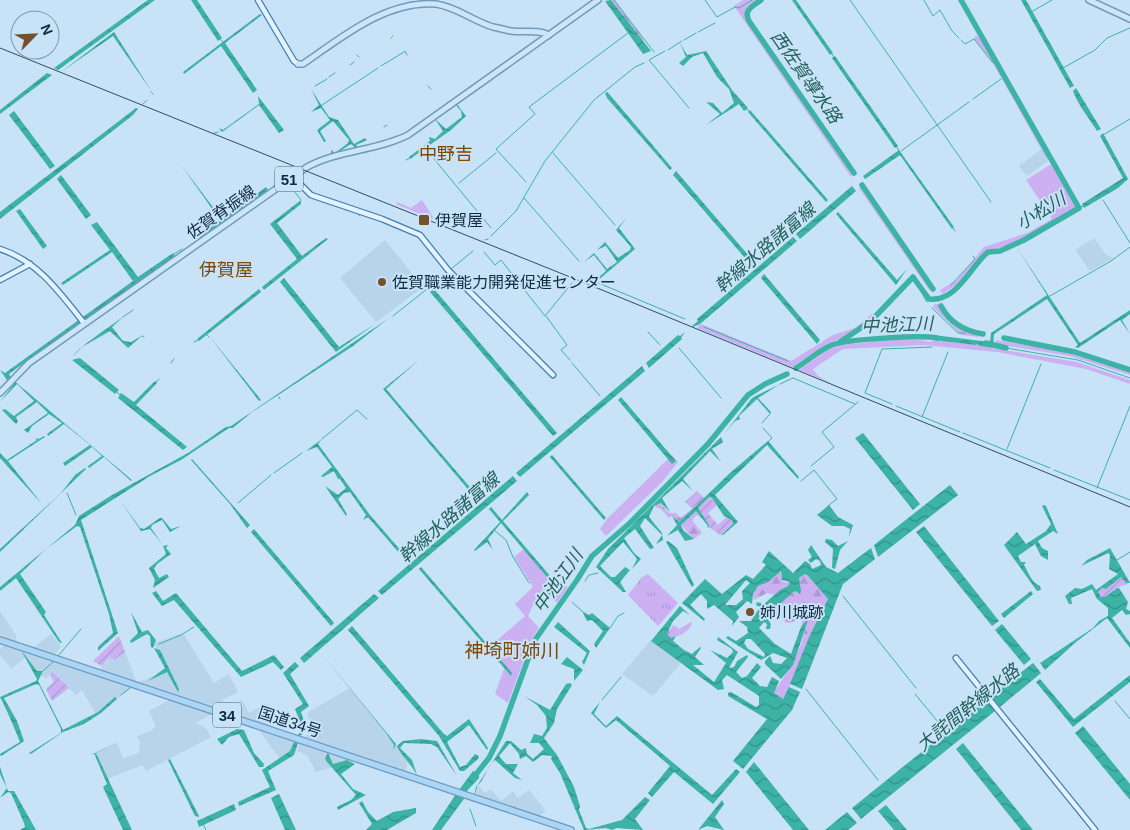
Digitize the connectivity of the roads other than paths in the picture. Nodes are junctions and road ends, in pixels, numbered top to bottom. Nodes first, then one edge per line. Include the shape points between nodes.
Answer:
1 (258, 0) edge
2 (598, 0) edge
3 (1089, 0) edge
4 (1130, 19) edge
5 (549, 35) junction
6 (298, 64) joint
7 (293, 177) junction
8 (0, 249) edge
9 (30, 264) junction
10 (0, 278) edge
11 (82, 320) junction
12 (553, 375) dead end
13 (0, 393) edge
14 (0, 640) edge
15 (956, 658) dead end
16 (571, 830) edge
17 (1095, 830) edge

1 - 6 street via 290,56
2 - 5 main road, 佐賀脊振線 / 51
3 - 4 main road
5 - 6 main road via 542,31 511,31 490,26 436,4 411,4 376,16 304,64
5 - 7 main road, 佐賀脊振線 / 51 via 408,135 376,148 322,160
7 - 11 main road, 佐賀脊振線 / 51
7 - 12 street via 311,195 415,232 448,270
8 - 9 street
9 - 10 street
9 - 11 street via 48,278
11 - 13 main road, 佐賀脊振線 / 51 via 19,371
14 - 16 highway, 国道34号 / 34
15 - 17 street

